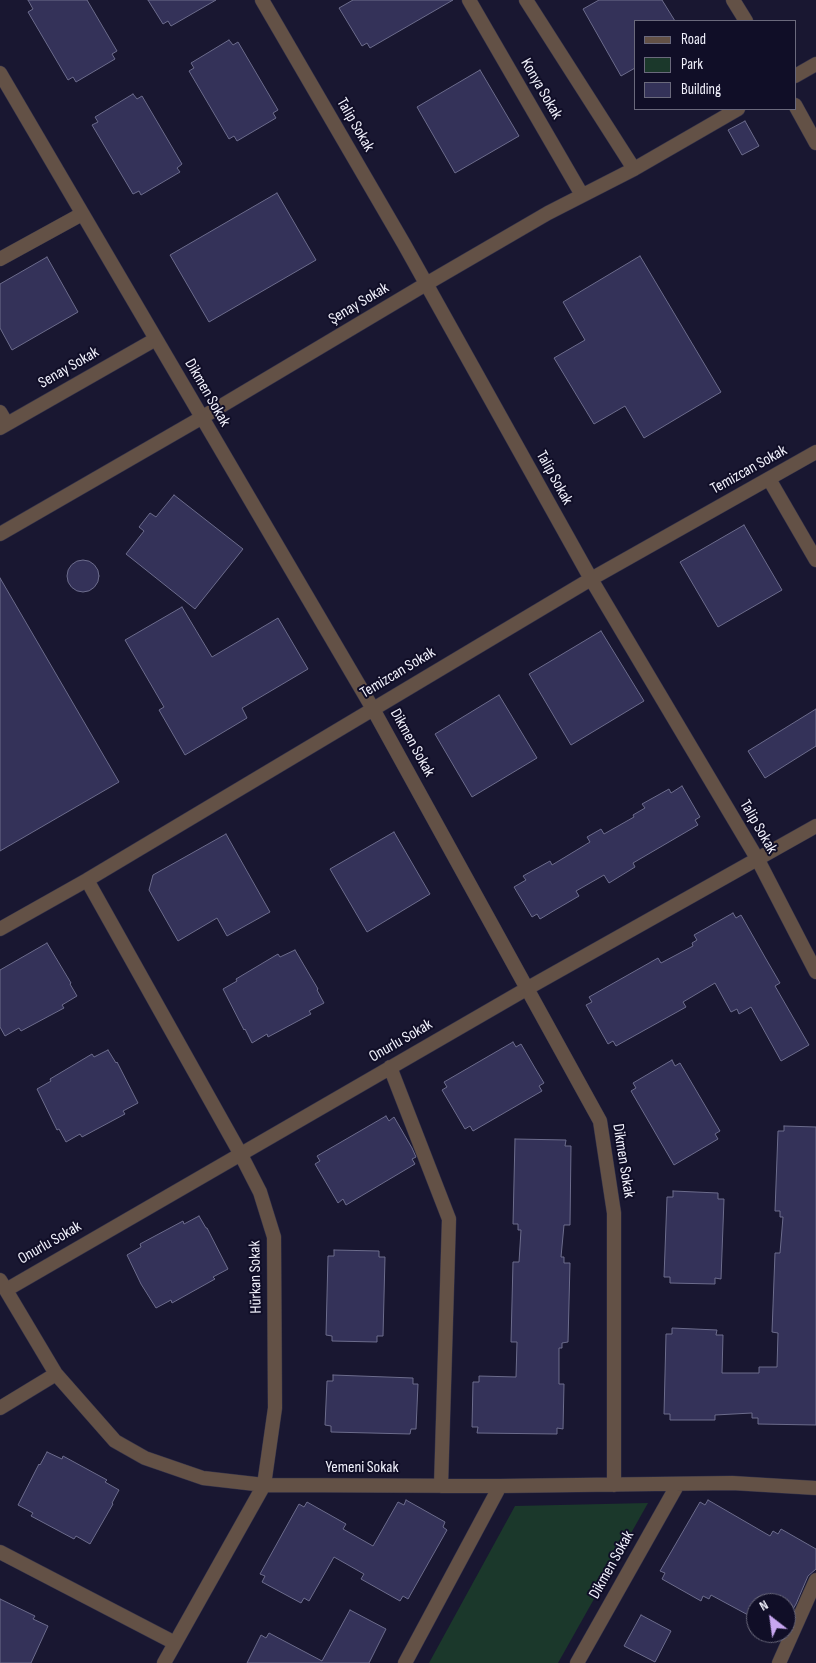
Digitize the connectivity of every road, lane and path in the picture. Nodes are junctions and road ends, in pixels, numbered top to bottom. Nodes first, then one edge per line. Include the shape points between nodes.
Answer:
1 (262, 0) edge
2 (469, 0) edge
3 (526, 0) edge
4 (733, 0) edge
5 (745, 20) edge
6 (816, 64) edge
7 (1, 75) edge
8 (796, 75) edge
9 (796, 107) edge
10 (736, 110) edge
11 (816, 143) edge
12 (634, 169) junction
13 (582, 195) junction
14 (82, 214) junction
15 (0, 259) edge
16 (426, 284) junction
17 (156, 339) junction
18 (0, 412) edge
19 (201, 418) junction
20 (3, 426) edge
21 (816, 452) edge
22 (769, 479) junction
23 (0, 534) edge
24 (816, 560) edge
25 (591, 579) junction
26 (373, 709) junction
27 (816, 826) edge
28 (758, 860) junction
29 (87, 880) junction
30 (0, 929) edge
31 (816, 972) edge
32 (528, 988) junction
33 (390, 1067) junction
34 (240, 1153) junction
35 (3, 1285) edge
36 (56, 1374) junction
37 (0, 1408) edge
38 (678, 1484) junction
39 (264, 1485) junction
40 (614, 1485) junction
41 (441, 1486) junction
42 (500, 1486) junction
43 (816, 1488) edge
44 (0, 1552) edge
45 (816, 1580) edge
46 (175, 1643) junction
47 (164, 1663) edge
48 (406, 1663) edge
49 (577, 1663) edge
50 (778, 1663) edge

1 - 16 street, Talip Sokak
2 - 13 street, Konya Sokak
3 - 12 street
4 - 5 street
6 - 8 street
7 - 14 street, Dikmen Sokak
9 - 11 street
10 - 12 street, Şenay Sokak
12 - 13 street, Şenay Sokak
13 - 16 street, Şenay Sokak
14 - 15 street
14 - 17 street, Dikmen Sokak
16 - 19 street, Şenay Sokak
16 - 25 street, Talip Sokak
17 - 19 street, Dikmen Sokak
17 - 20 street, Senay Sokak
18 - 20 street
19 - 23 street, Şenay Sokak
19 - 26 street, Dikmen Sokak
21 - 22 street, Temizcan Sokak
22 - 24 street
22 - 25 street, Temizcan Sokak
25 - 26 street, Temizcan Sokak
25 - 28 street, Talip Sokak
26 - 29 street, Temizcan Sokak
26 - 32 street, Dikmen Sokak
27 - 28 street, Onurlu Sokak
28 - 31 street, Talip Sokak
28 - 32 street, Onurlu Sokak
29 - 30 street, Temizcan Sokak
29 - 34 street, Hürkan Sokak
32 - 33 street, Onurlu Sokak
32 - 40 street, Dikmen Sokak via 600,1121 614,1213
33 - 34 street, Onurlu Sokak
33 - 41 street via 449,1219
34 - 35 street, Onurlu Sokak
34 - 39 street, Hürkan Sokak via 260,1192 274,1236 275,1408
35 - 36 street, Yemeni Sokak
36 - 37 street
36 - 39 street, Yemeni Sokak via 115,1441 145,1458 203,1478
38 - 40 street, Yemeni Sokak
38 - 43 street, Yemeni Sokak via 732,1483
38 - 49 street, Dikmen Sokak
39 - 41 street, Yemeni Sokak
39 - 46 street, Hürkan Sokak
40 - 42 street, Yemeni Sokak
41 - 42 street, Yemeni Sokak
42 - 48 street
44 - 46 street
45 - 50 street
46 - 47 street, Hürkan Sokak

